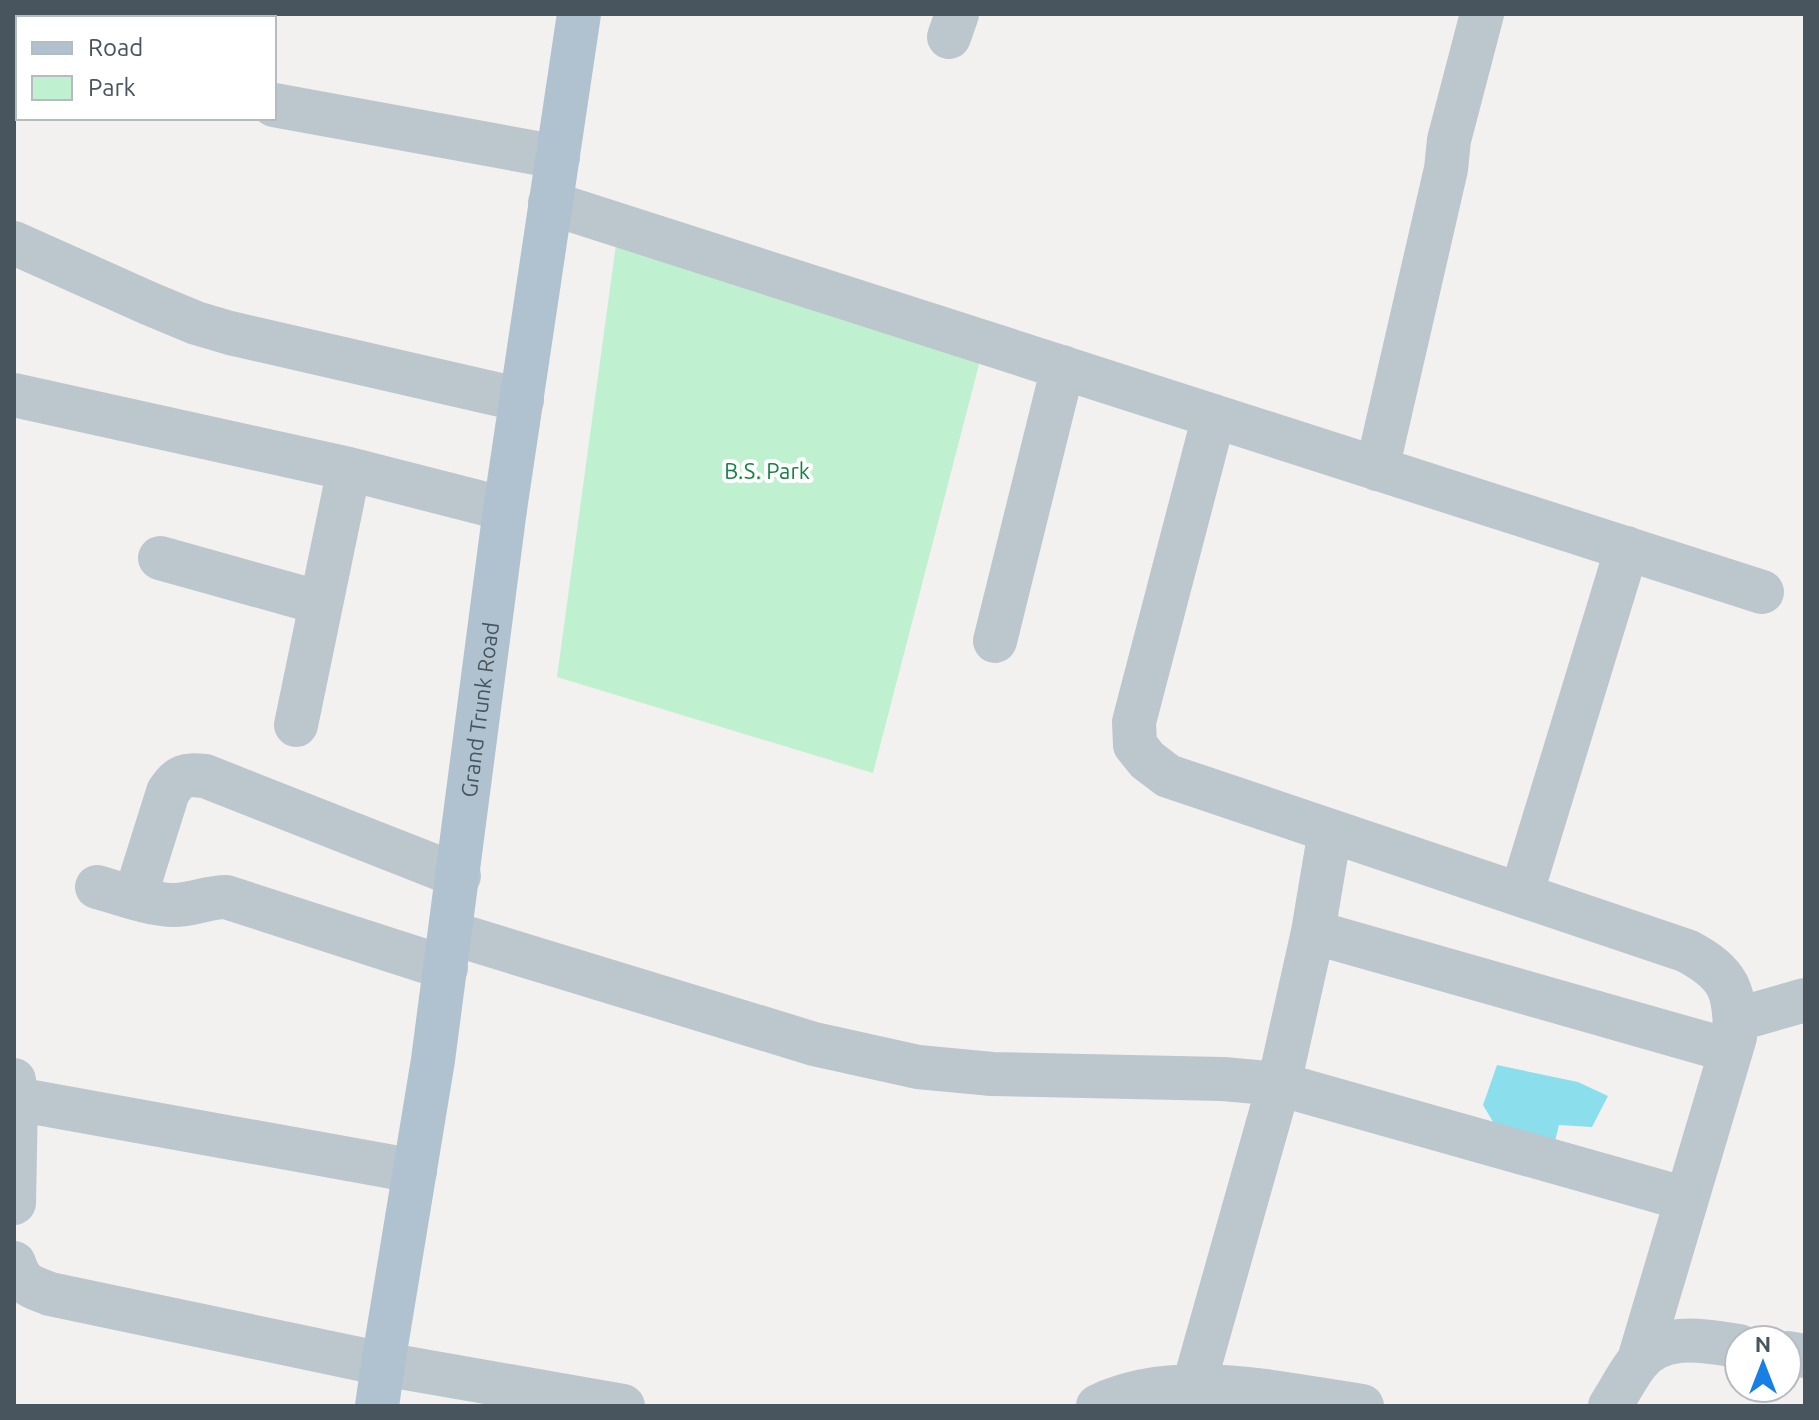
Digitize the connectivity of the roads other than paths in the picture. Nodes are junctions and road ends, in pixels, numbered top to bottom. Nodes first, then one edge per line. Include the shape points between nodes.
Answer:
1 (579, 14) edge
2 (1482, 14) edge
3 (276, 105) edge
4 (558, 157) junction
5 (550, 203) junction
6 (14, 243) edge
7 (1063, 367) junction
8 (14, 395) edge
9 (522, 400) junction
10 (1214, 416) junction
11 (349, 469) junction
12 (1377, 469) junction
13 (505, 509) junction
14 (1627, 548) junction
15 (160, 558) dead end
16 (1762, 592) dead end
17 (321, 603) junction
18 (995, 641) dead end
19 (296, 725) dead end
20 (1330, 831) junction
21 (459, 876) junction
22 (1521, 895) junction
23 (1313, 932) junction
24 (448, 950) junction
25 (1805, 1000) edge
26 (1733, 1035) junction
27 (1279, 1084) junction
28 (15, 1090) edge
29 (415, 1171) junction
30 (1686, 1199) junction
31 (14, 1203) edge
32 (15, 1272) edge
33 (1723, 1344) edge
34 (1639, 1360) junction
35 (380, 1385) edge
36 (1194, 1385) junction
37 (623, 1406) edge
38 (1098, 1406) edge
39 (1362, 1406) edge
40 (1610, 1406) edge

1 - 4 main road, Grand Trunk Road
2 - 12 street
3 - 4 street
4 - 5 main road, Grand Trunk Road
5 - 7 street
5 - 9 main road, Grand Trunk Road
6 - 9 street via 196,323
7 - 10 street
7 - 18 street
8 - 11 street
9 - 13 main road, Grand Trunk Road
10 - 12 street
10 - 20 street via 1134,722 1135,745 1168,776
11 - 13 street
11 - 17 street
12 - 14 street
13 - 21 main road, Grand Trunk Road
14 - 16 street
14 - 22 street
15 - 17 street
17 - 19 street
20 - 22 street
20 - 23 street
21 - 24 main road, Grand Trunk Road
21 - 24 street via 205,776 190,775 177,779 168,792 116,892 177,906 226,897
22 - 26 street via 1709,963 1725,979 1735,1007
23 - 26 street
23 - 27 street
24 - 27 street via 918,1067
24 - 29 main road, Grand Trunk Road
25 - 26 street
26 - 30 street
27 - 30 street
27 - 36 street
28 - 29 street
28 - 31 street
29 - 35 main road, Grand Trunk Road
30 - 34 street
32 - 35 street via 50,1294
33 - 34 street via 1690,1339 1657,1346
34 - 40 street
35 - 37 street
36 - 38 street via 1150,1390
36 - 39 street

